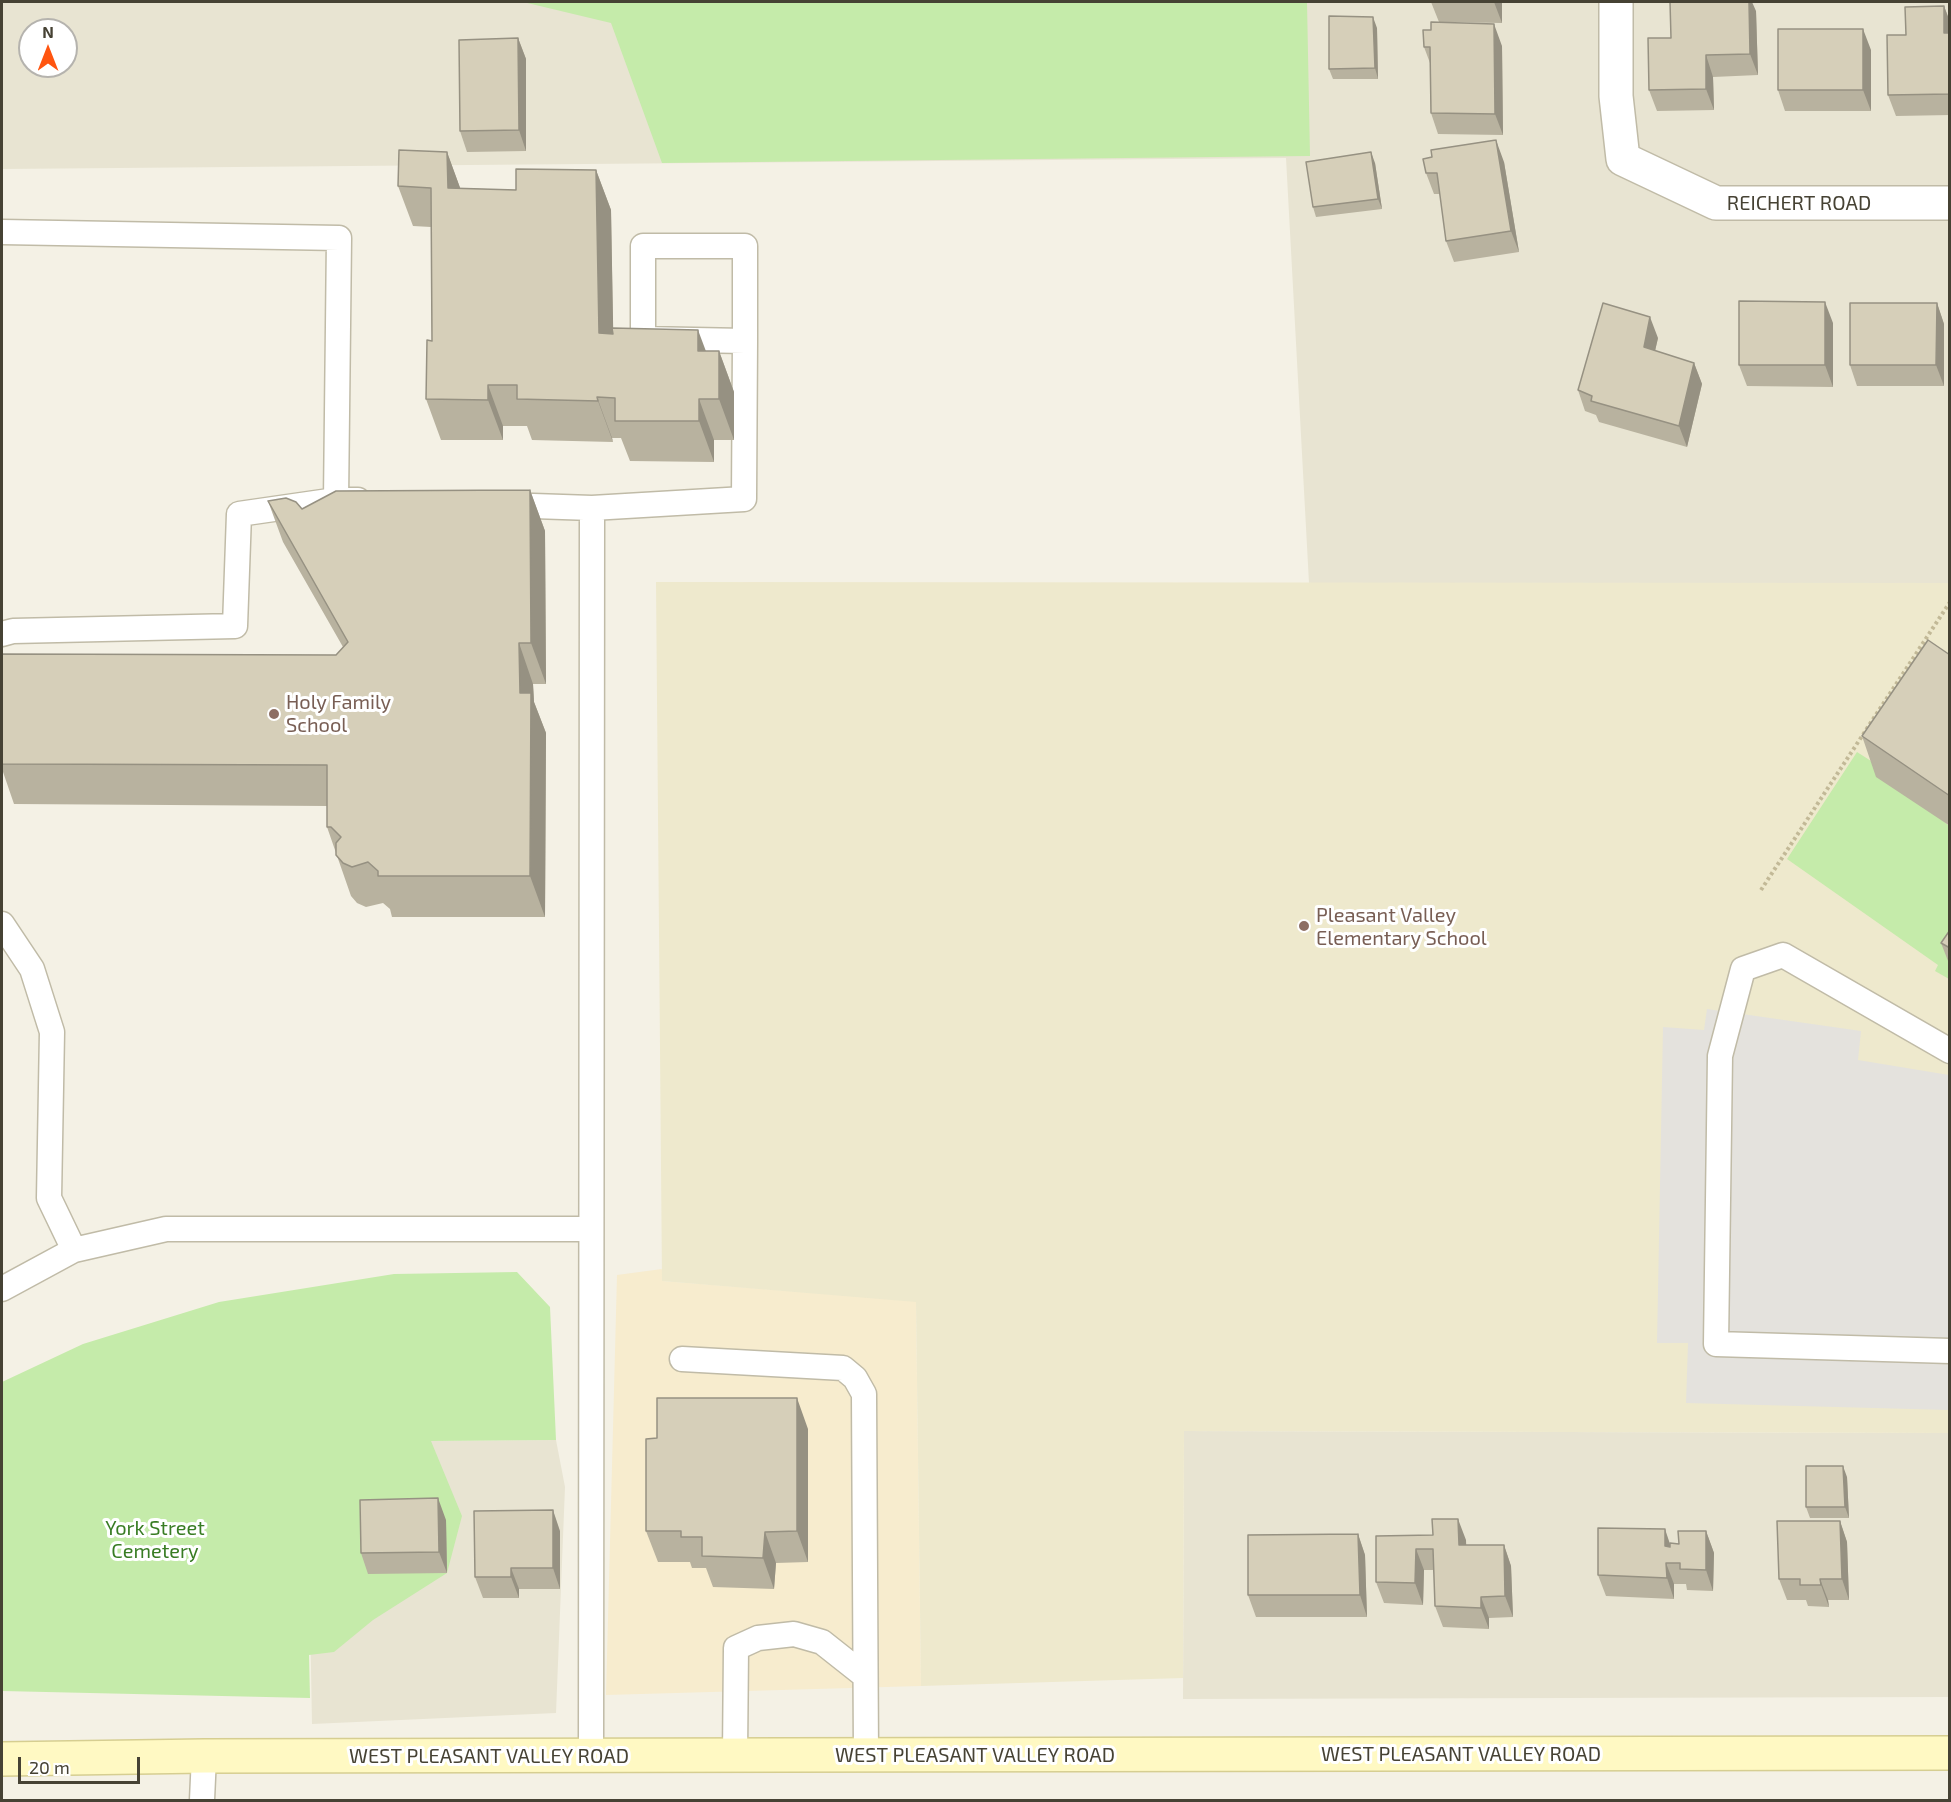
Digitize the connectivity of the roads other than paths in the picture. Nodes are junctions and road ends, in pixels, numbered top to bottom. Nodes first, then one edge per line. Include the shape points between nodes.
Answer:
1 (1616, 2) edge
2 (1950, 203) edge
3 (2, 232) edge
4 (745, 341) junction
5 (336, 500) junction
6 (383, 501) edge
7 (476, 504) edge
8 (592, 508) junction
9 (2, 634) edge
10 (2, 924) edge
11 (1950, 1051) edge
12 (591, 1229) junction
13 (74, 1250) junction
14 (2, 1290) edge
15 (1950, 1351) edge
16 (682, 1359) dead end
17 (865, 1676) junction
18 (1950, 1754) edge
19 (591, 1755) junction
20 (735, 1755) junction
21 (866, 1755) junction
22 (204, 1756) junction
23 (2, 1760) edge
24 (202, 1800) edge

1 - 2 street, REICHERT ROAD via 1616,96 1623,159 1716,203
3 - 5 lane via 339,238
4 - 4 lane via 745,246 643,246 643,339
4 - 8 lane via 744,499
5 - 6 lane
5 - 9 lane via 238,514 235,626
7 - 8 lane
8 - 12 lane
10 - 13 lane via 32,969 52,1032 49,1198
11 - 15 lane via 1783,955 1743,969 1720,1056 1716,1344
12 - 13 lane via 166,1229
12 - 19 lane
13 - 14 lane
16 - 17 lane via 843,1368 855,1378 864,1394
17 - 20 lane via 822,1642 794,1634 758,1638 736,1648
17 - 21 lane
18 - 21 main road, WEST PLEASANT VALLEY ROAD
19 - 20 main road, WEST PLEASANT VALLEY ROAD
19 - 22 main road, WEST PLEASANT VALLEY ROAD
20 - 21 main road, WEST PLEASANT VALLEY ROAD
22 - 23 main road, WEST PLEASANT VALLEY ROAD
22 - 24 lane

